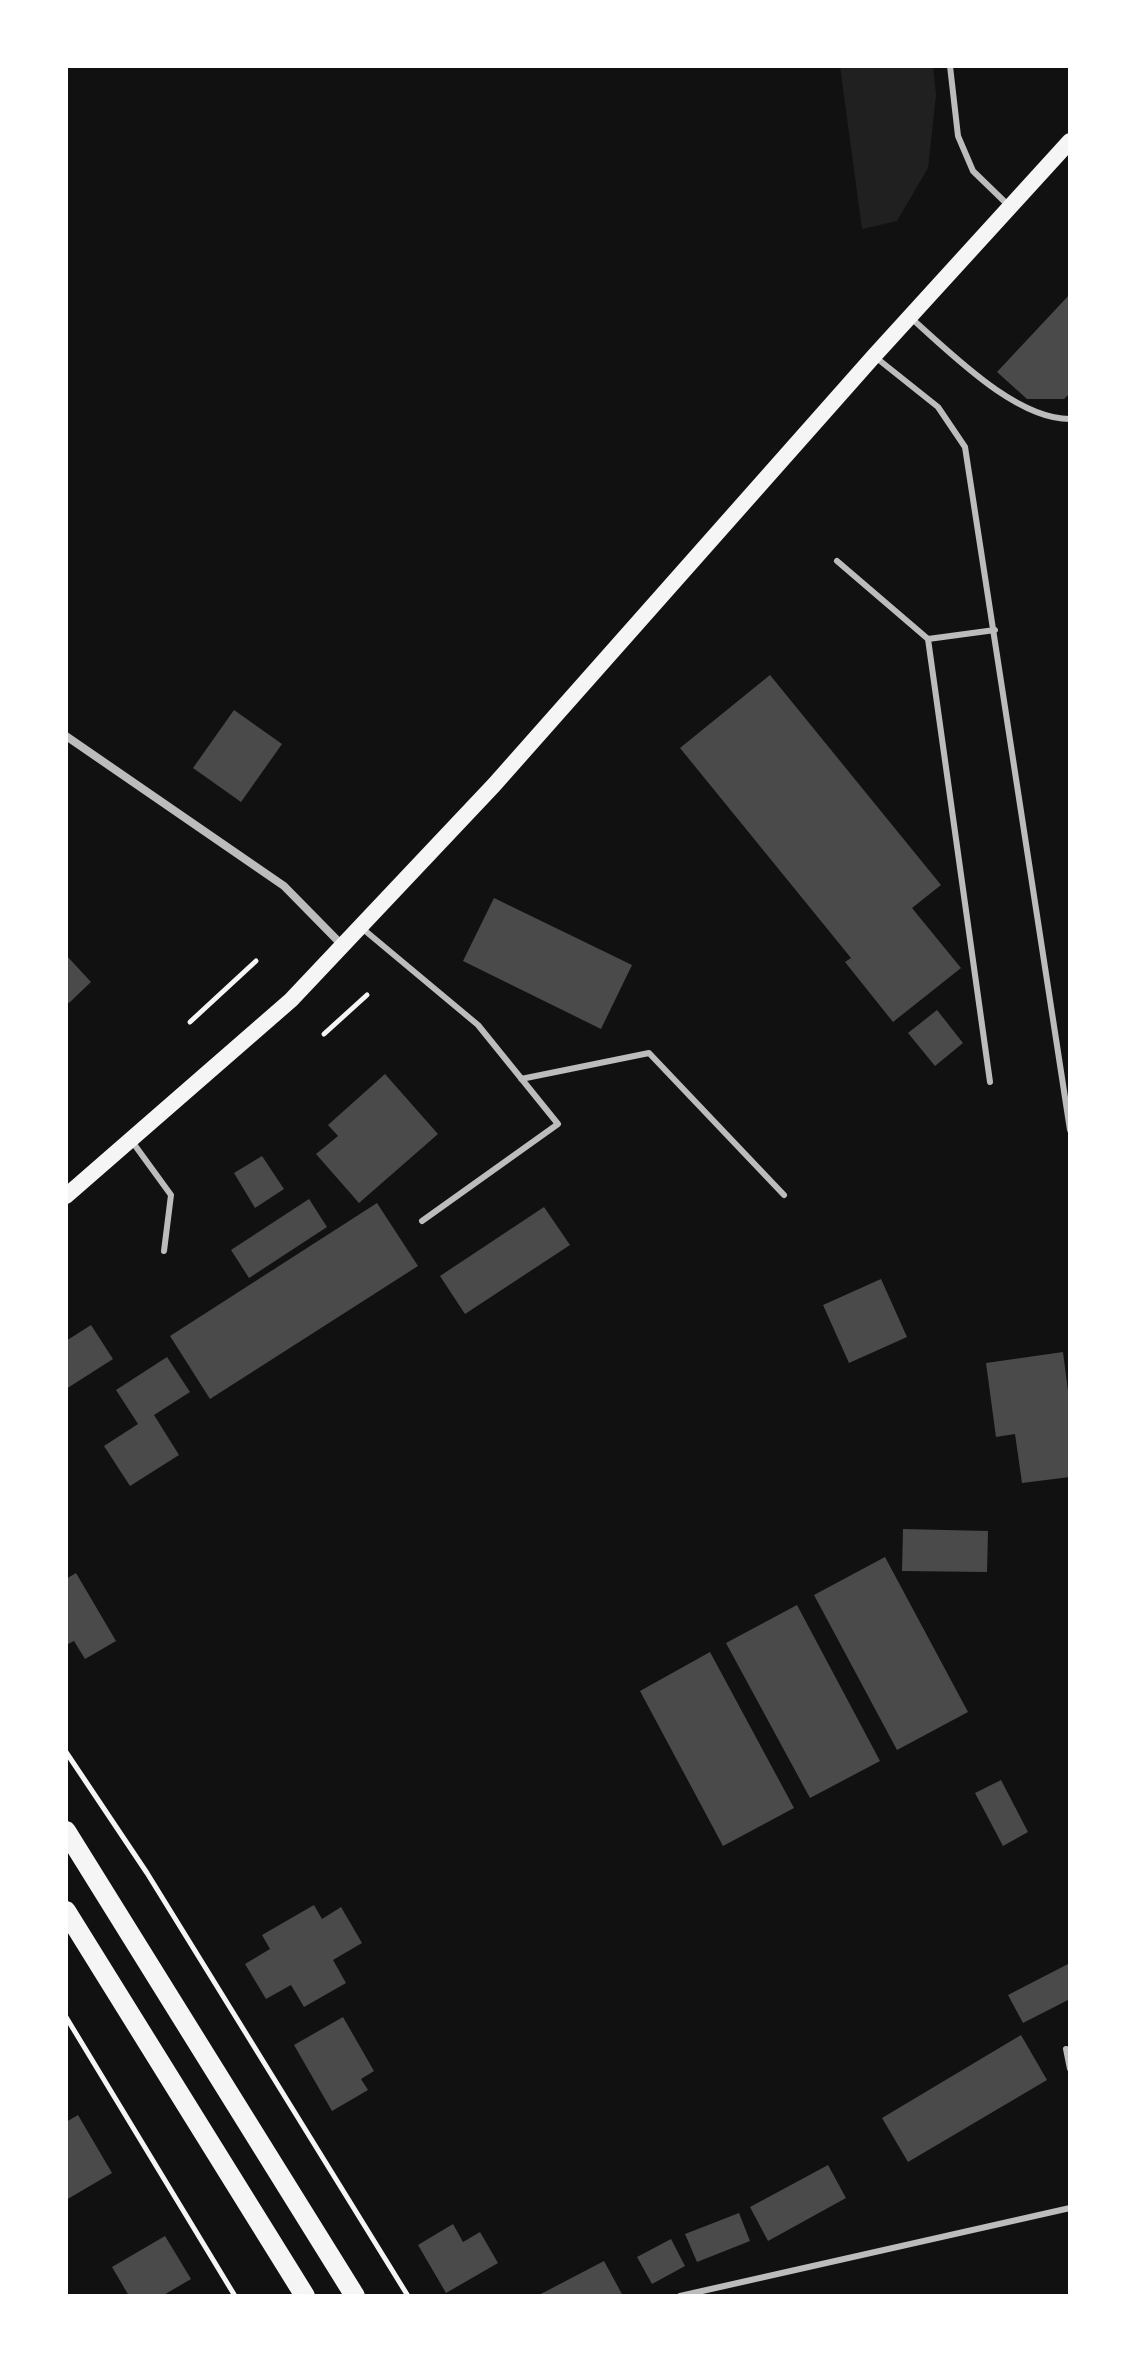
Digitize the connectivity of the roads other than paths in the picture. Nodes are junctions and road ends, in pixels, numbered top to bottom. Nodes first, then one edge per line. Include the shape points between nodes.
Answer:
1 (950, 66) edge
2 (1070, 141) edge
3 (1010, 206) junction
4 (910, 317) junction
5 (874, 356) junction
6 (1070, 419) edge
7 (837, 561) dead end
8 (995, 630) junction
9 (928, 639) junction
10 (66, 736) edge
11 (361, 926) junction
12 (342, 945) junction
13 (521, 1079) junction
14 (990, 1082) dead end
15 (1070, 1130) edge
16 (131, 1140) junction
17 (784, 1195) dead end
18 (66, 1196) edge
19 (422, 1221) dead end
20 (164, 1251) dead end
21 (66, 1831) edge
22 (66, 1911) edge
23 (1066, 2049) dead end
24 (1070, 2069) edge
25 (1070, 2208) edge
26 (305, 2296) edge
27 (355, 2296) edge
28 (680, 2296) edge

1 - 3 lane via 958,136 973,171
2 - 3 main road
3 - 4 main road
4 - 5 main road
4 - 6 lane via 1007,397 1053,419
5 - 8 lane via 938,407 965,447
5 - 11 main road via 494,785
7 - 9 lane
8 - 9 lane
8 - 15 lane
9 - 14 lane
10 - 12 street via 284,886
11 - 12 main road
11 - 13 lane via 478,1025
12 - 16 main road via 291,1000
13 - 17 lane via 649,1053
13 - 19 lane via 558,1124
16 - 18 main road
16 - 20 lane via 171,1195
21 - 27 main road
22 - 26 main road
23 - 24 lane
25 - 28 lane

